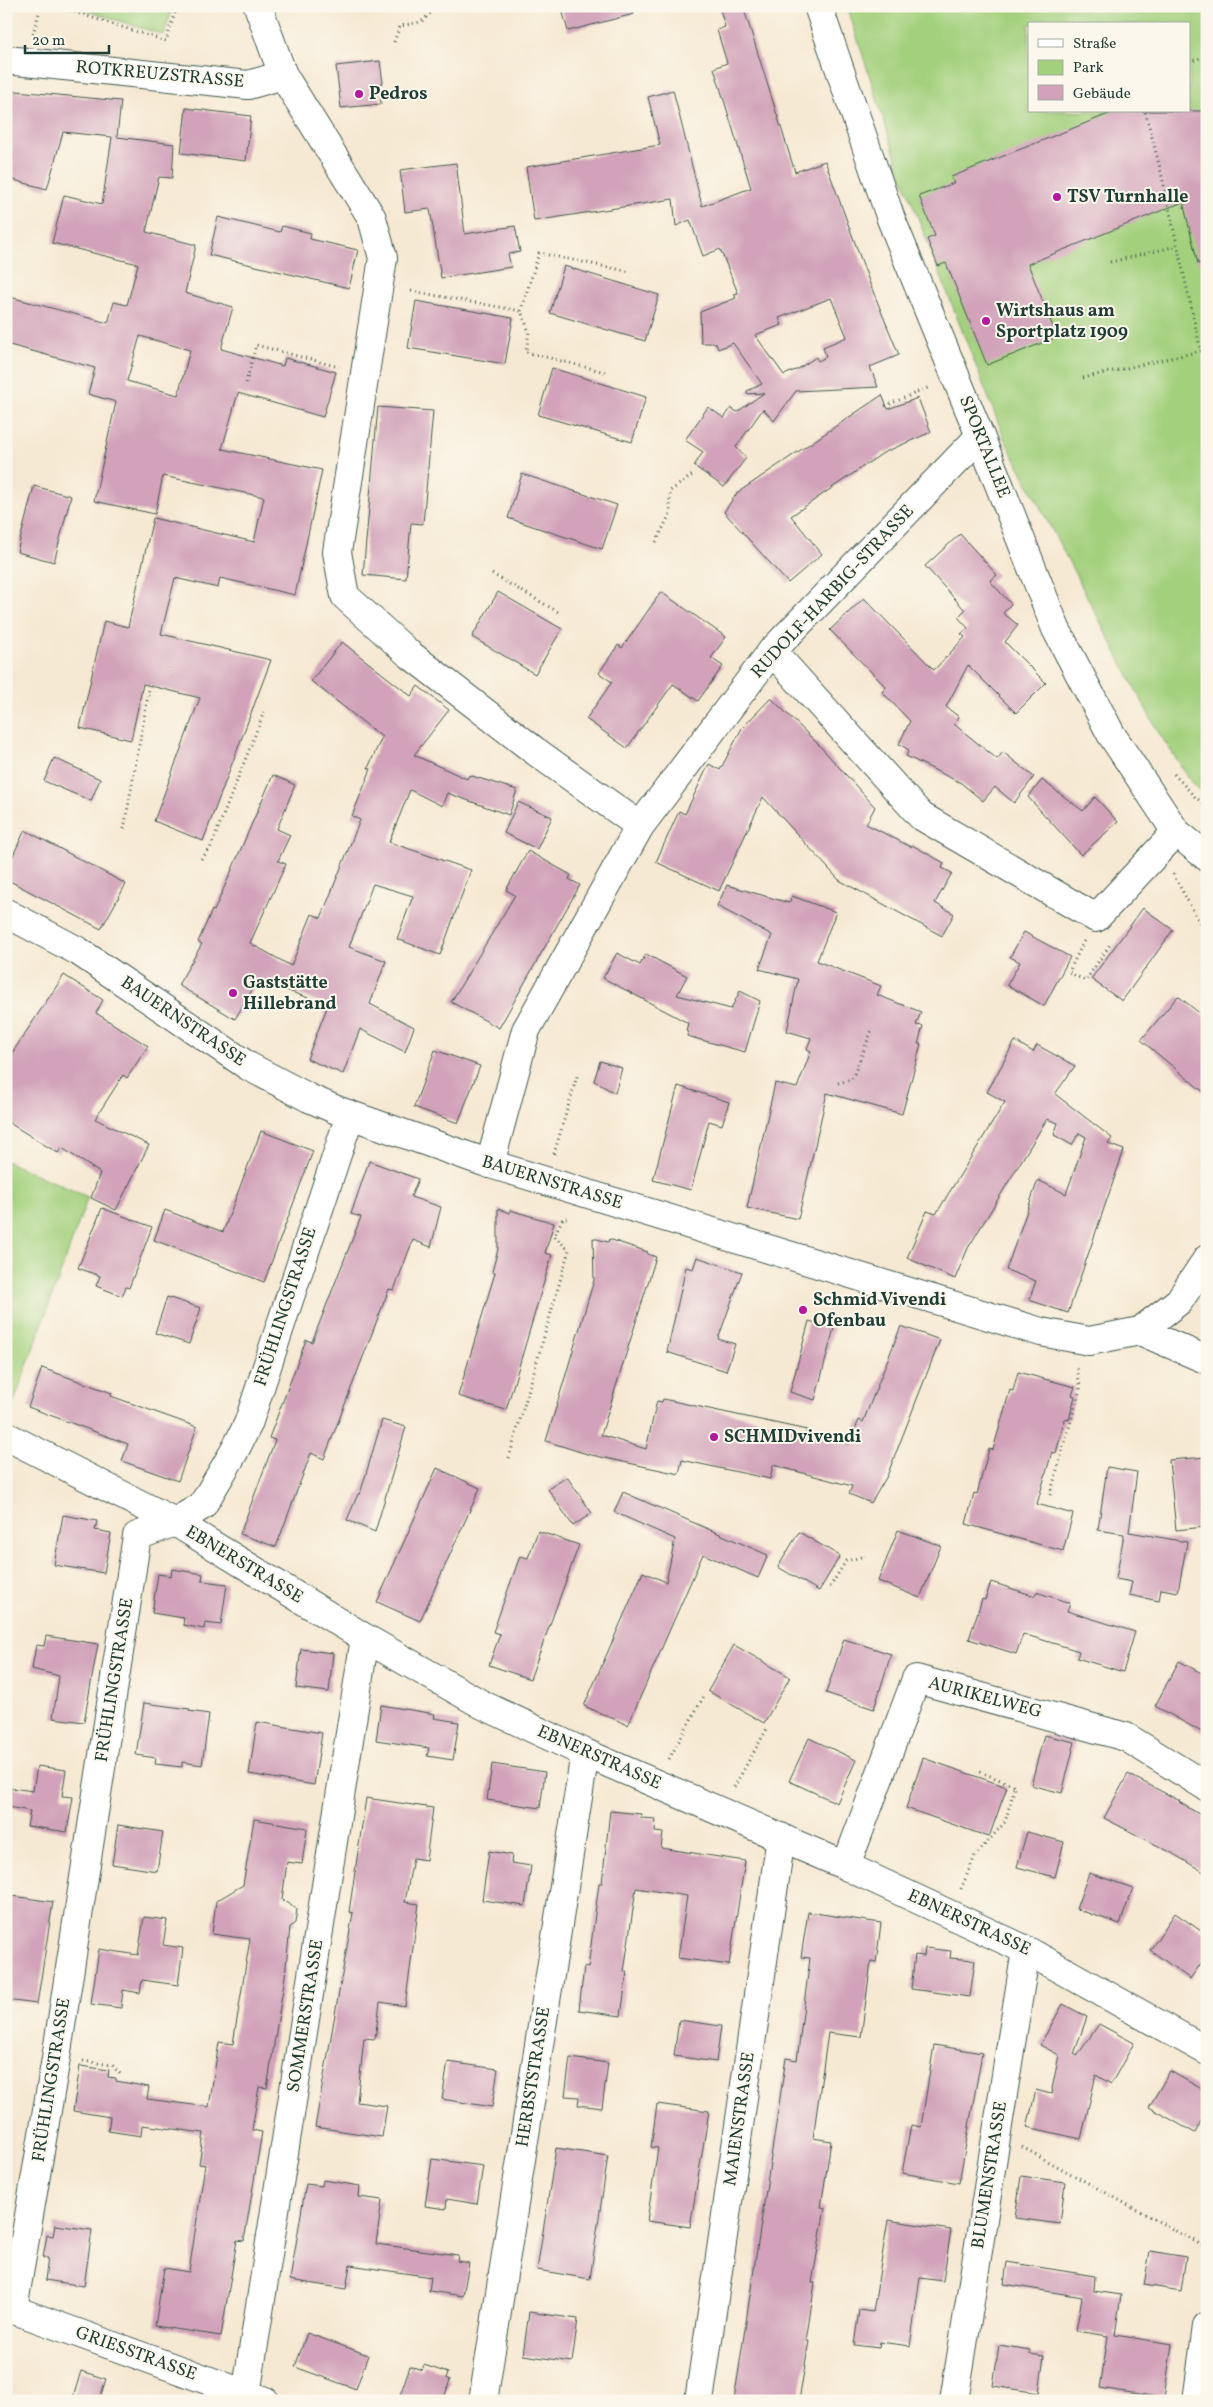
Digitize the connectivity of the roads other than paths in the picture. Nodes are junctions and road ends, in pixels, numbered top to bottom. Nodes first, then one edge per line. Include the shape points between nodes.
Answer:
1 (258, 6) edge
2 (818, 6) edge
3 (6, 60) edge
4 (283, 75) junction
5 (980, 436) junction
6 (772, 651) junction
7 (640, 826) junction
8 (1168, 841) junction
9 (1207, 857) edge
10 (6, 913) edge
11 (350, 1115) junction
12 (490, 1164) junction
13 (1207, 1259) edge
14 (1140, 1331) junction
15 (1207, 1360) edge
16 (6, 1436) edge
17 (175, 1522) junction
18 (365, 1638) junction
19 (585, 1754) junction
20 (1207, 1787) edge
21 (781, 1837) junction
22 (846, 1866) junction
23 (1026, 1950) junction
24 (1207, 2051) edge
25 (10, 2308) edge
26 (1207, 2326) edge
27 (252, 2398) edge
28 (483, 2401) edge
29 (699, 2401) edge
30 (954, 2401) edge
31 (1196, 2401) edge

1 - 4 street
2 - 5 street, SPORTALLEE via 883,197
3 - 4 street, ROTKREUZSTRASSE via 248,85
4 - 7 street via 372,218 384,258 336,552 345,596 408,654
5 - 6 street, RUDOLF-HARBIG-STRASSE
5 - 8 street, SPORTALLEE via 1056,629
6 - 7 street, RUDOLF-HARBIG-STRASSE
6 - 8 street via 921,816 1096,918
7 - 12 street, RUDOLF-HARBIG-STRASSE via 526,1030
8 - 9 street, SPORTALLEE
10 - 11 street, BAUERNSTRASSE via 78,951 248,1066
11 - 12 street, BAUERNSTRASSE
11 - 17 street, FRÜHLINGSTRASSE via 248,1424 202,1506
12 - 14 street, BAUERNSTRASSE via 1041,1332 1089,1341
13 - 14 street via 1179,1301
14 - 15 street
16 - 17 street, EBNERSTRASSE
17 - 18 street, EBNERSTRASSE
17 - 25 street, FRÜHLINGSTRASSE via 137,1536 56,2058
18 - 19 street, EBNERSTRASSE via 483,1705
18 - 27 street, SOMMERSTRASSE
19 - 21 street, EBNERSTRASSE
19 - 28 street, HERBSTSTRASSE
20 - 22 street, AURIKELWEG via 1126,1737 916,1679
21 - 22 street, EBNERSTRASSE
21 - 29 street, MAIENSTRASSE
22 - 23 street, EBNERSTRASSE
23 - 24 street, EBNERSTRASSE
23 - 30 street, BLUMENSTRASSE
25 - 27 street, GRIESSTRASSE
26 - 31 street

